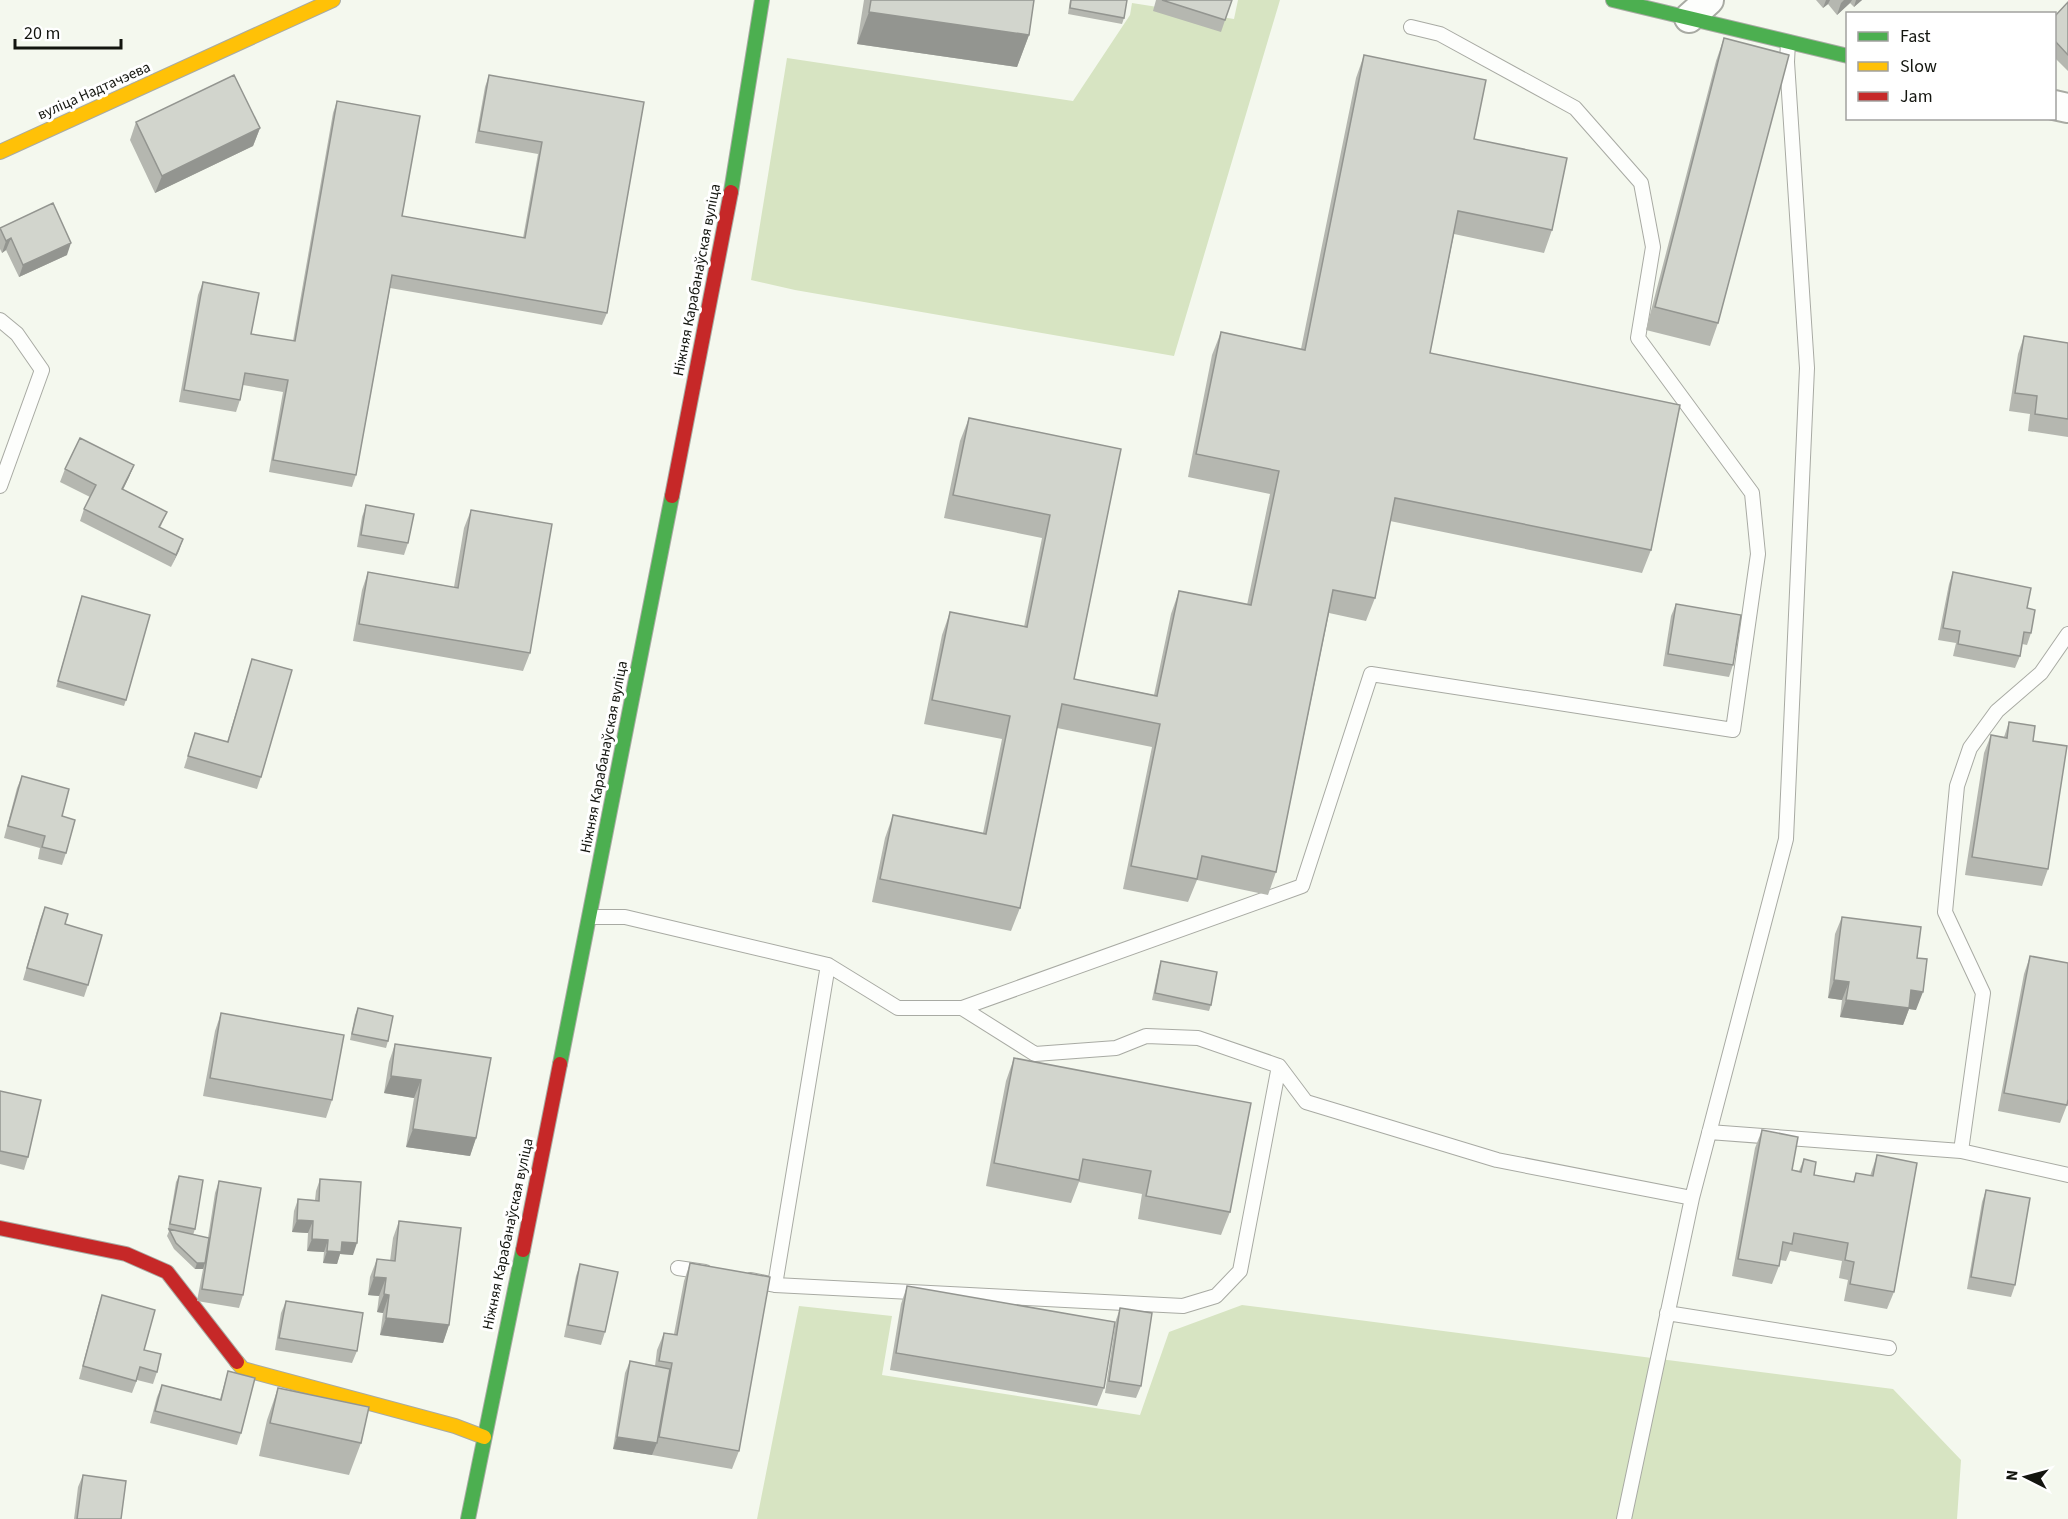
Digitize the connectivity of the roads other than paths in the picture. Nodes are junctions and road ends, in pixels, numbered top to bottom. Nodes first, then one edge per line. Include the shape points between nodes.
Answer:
1 (762, 0) edge
2 (1612, 0) edge
3 (328, 1) edge
4 (1699, 9) edge
5 (1411, 27) dead end
6 (1788, 42) junction
7 (1846, 56) edge
8 (0, 152) edge
9 (0, 320) edge
10 (0, 486) edge
11 (2068, 634) edge
12 (590, 917) junction
13 (828, 965) junction
14 (962, 1008) junction
15 (1279, 1066) junction
16 (1709, 1132) junction
17 (1961, 1151) junction
18 (2068, 1176) edge
19 (1692, 1198) junction
20 (0, 1228) edge
21 (678, 1268) dead end
22 (721, 1275) edge
23 (742, 1279) edge
24 (774, 1285) junction
25 (1667, 1313) junction
26 (1889, 1348) dead end
27 (484, 1437) junction
28 (468, 1519) edge
29 (1624, 1519) edge

1 - 12 main road, Ніжняя Карабанаўская вуліца via 726,220
2 - 4 main road
3 - 8 main road, вуліца Надтачэева
4 - 6 main road
5 - 14 lane via 1440,34 1575,108 1641,183 1653,247 1638,338 1752,493 1758,554 1733,730 1371,675 1302,886
6 - 7 main road
6 - 16 lane via 1807,368 1786,839
9 - 10 lane via 16,334 42,369
11 - 17 lane via 2041,673 1997,711 1970,748 1957,786 1945,912 1983,993
12 - 13 lane via 625,917
12 - 27 main road, Ніжняя Карабанаўская вуліца
13 - 14 lane via 898,1008
13 - 24 lane
14 - 15 lane via 1035,1054 1116,1048 1146,1036 1198,1038
15 - 19 lane via 1306,1102 1497,1160
15 - 24 lane via 1240,1271 1216,1296 1183,1306
16 - 17 lane
16 - 19 lane
17 - 18 lane
19 - 25 lane
20 - 27 main road via 126,1254 167,1272 243,1369
21 - 22 lane
23 - 24 lane
25 - 26 lane
25 - 29 lane
27 - 28 main road, Ніжняя Карабанаўская вуліца

